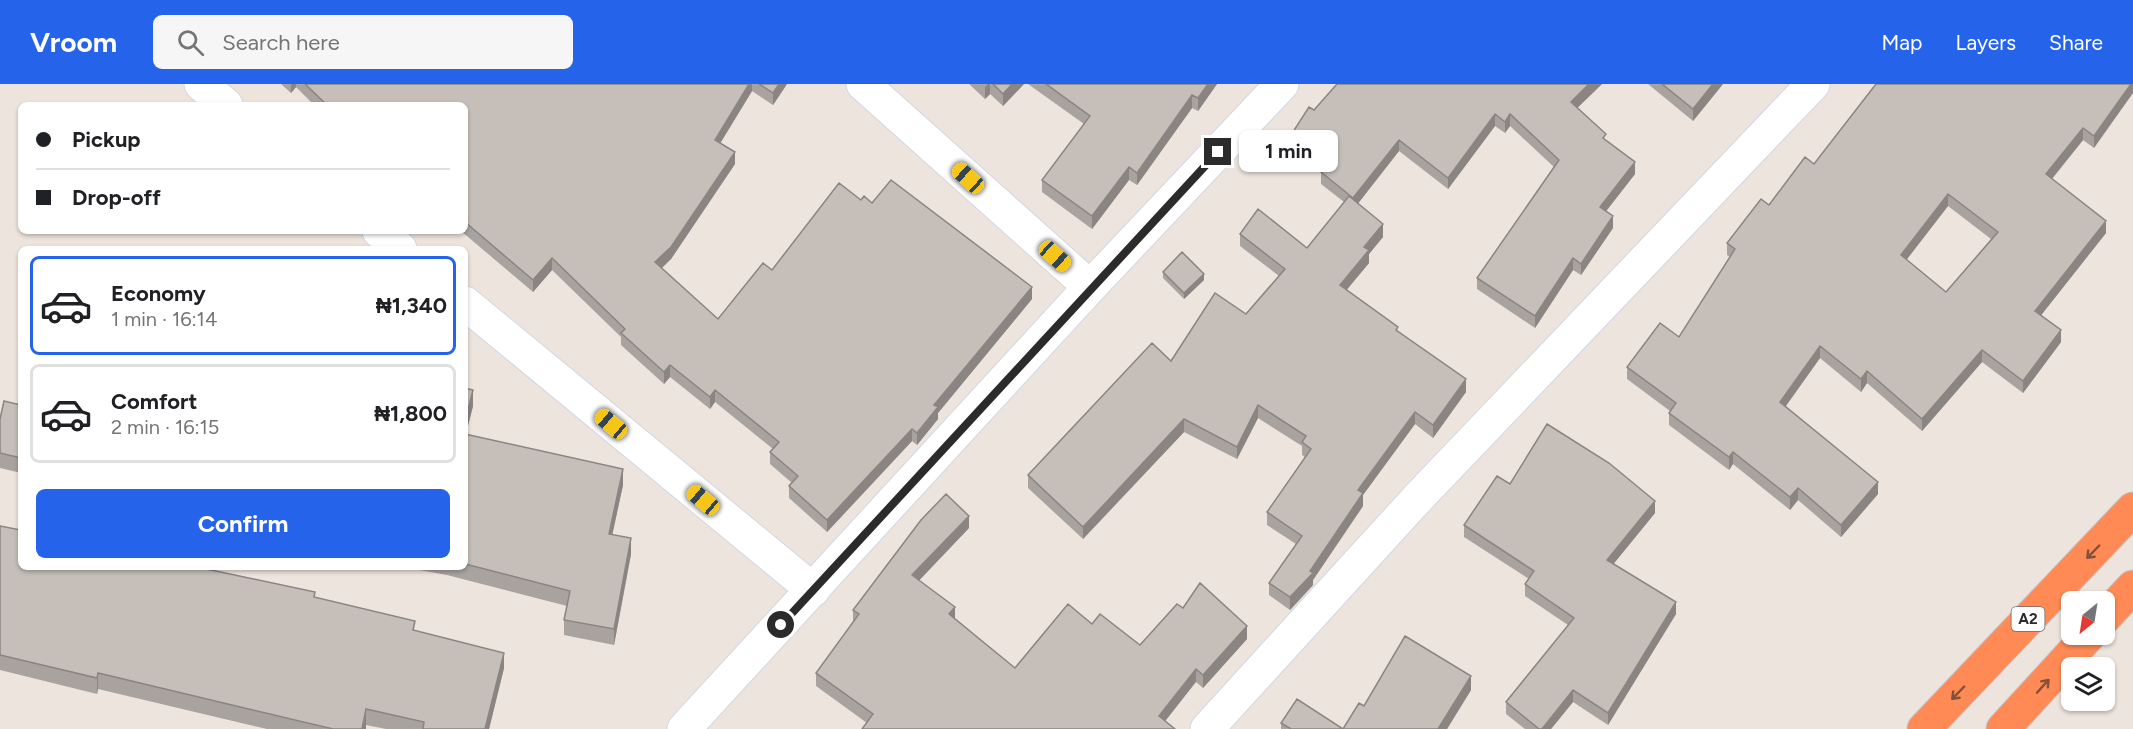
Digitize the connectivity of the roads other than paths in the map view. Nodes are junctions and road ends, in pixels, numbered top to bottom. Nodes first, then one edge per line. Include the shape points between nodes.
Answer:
1 (201, 84) edge
2 (863, 84) edge
3 (1282, 84) edge
4 (1813, 84) edge
5 (222, 102) edge
6 (382, 234) edge
7 (396, 246) edge
8 (1090, 287) junction
9 (468, 305) edge
10 (2133, 509) edge
11 (2133, 587) edge
12 (813, 590) junction
13 (2115, 606) edge
14 (2080, 645) edge
15 (684, 729) edge
16 (1207, 729) edge
17 (1924, 729) edge
18 (2003, 729) edge

1 - 5 street
2 - 8 street
3 - 8 street
4 - 16 street via 1416,500
6 - 7 street
8 - 12 street
9 - 12 street
10 -> 17 highway, A2
11 - 13 highway
12 - 15 street
18 -> 14 highway

